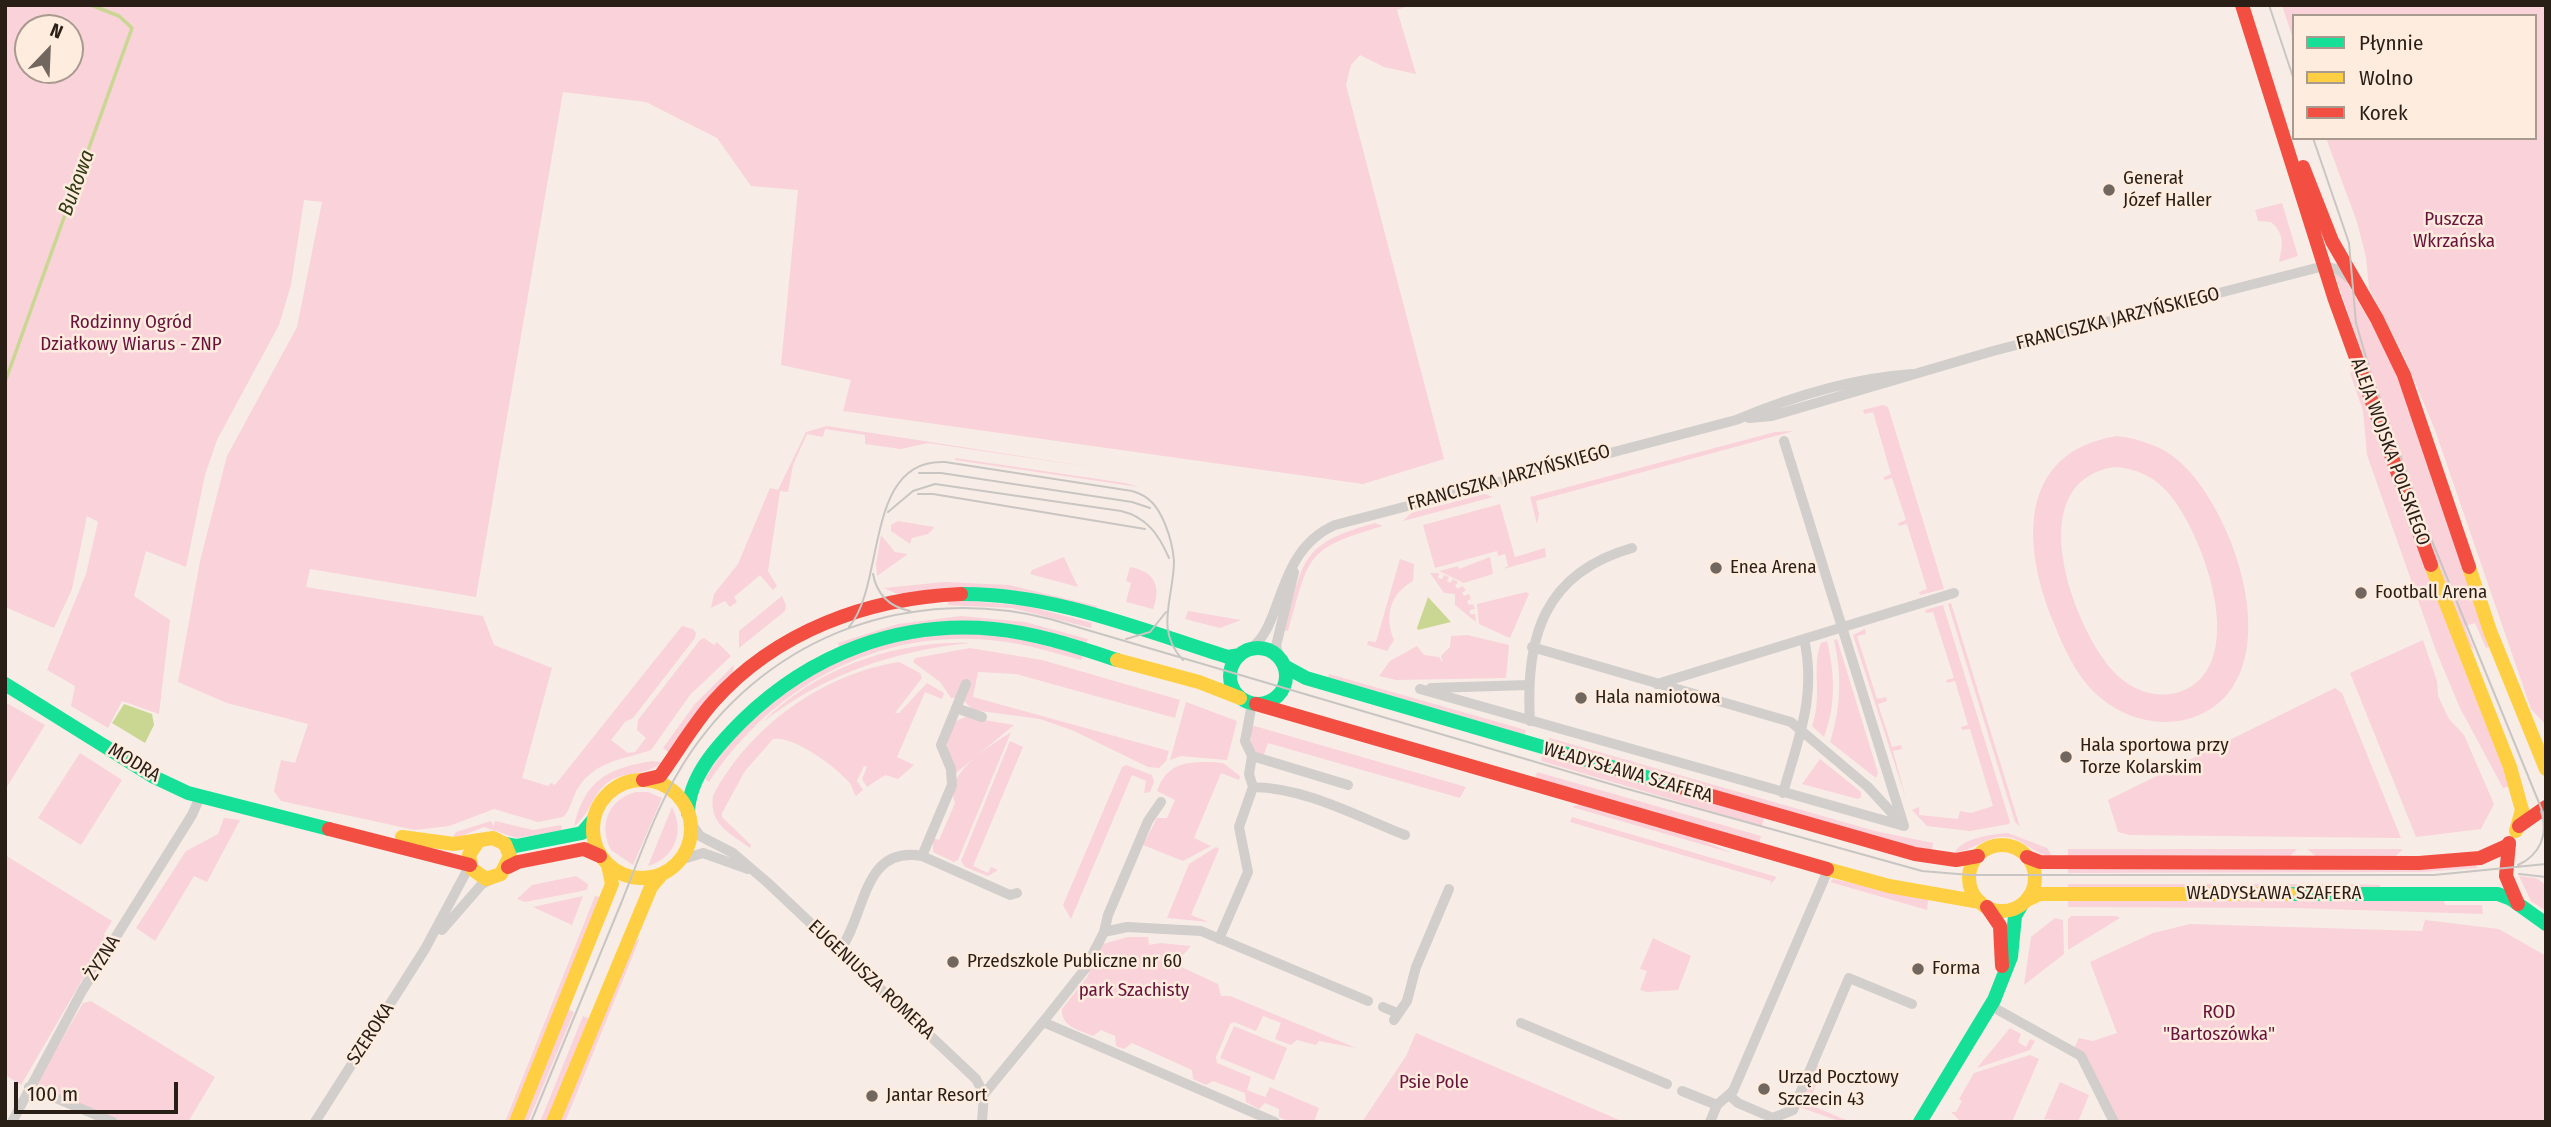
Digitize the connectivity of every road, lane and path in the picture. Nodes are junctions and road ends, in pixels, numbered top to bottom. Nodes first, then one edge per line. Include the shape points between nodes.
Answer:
1 (2242, 5) edge
2 (2251, 5) edge
3 (2292, 133) edge
4 (2294, 140) edge
5 (2329, 237) junction
6 (2324, 266) junction
7 (2356, 284) junction
8 (1784, 441) dead end
9 (1632, 548) dead end
10 (1296, 561) junction
11 (1954, 593) dead end
12 (1843, 627) junction
13 (1804, 639) junction
14 (1532, 648) junction
15 (1243, 653) junction
16 (1282, 663) junction
17 (5, 684) edge
18 (966, 684) dead end
19 (1657, 684) junction
20 (1528, 685) junction
21 (1249, 702) junction
22 (956, 708) junction
23 (982, 717) dead end
24 (1530, 721) junction
25 (1801, 730) junction
26 (1252, 756) junction
27 (2546, 769) edge
28 (643, 780) junction
29 (1348, 785) dead end
30 (1253, 787) junction
31 (1783, 793) junction
32 (200, 797) junction
33 (1161, 802) dead end
34 (2546, 807) edge
35 (274, 814) junction
36 (689, 817) junction
37 (593, 818) junction
38 (1904, 826) junction
39 (2516, 831) junction
40 (1405, 835) dead end
41 (479, 840) junction
42 (505, 844) junction
43 (2509, 845) junction
44 (922, 856) junction
45 (1978, 856) junction
46 (2027, 857) junction
47 (680, 860) junction
48 (604, 861) junction
49 (470, 865) junction
50 (508, 867) junction
51 (752, 870) junction
52 (1828, 870) junction
53 (666, 872) junction
54 (492, 879) junction
55 (1449, 890) dead end
56 (1017, 893) dead end
57 (2516, 900) junction
58 (2024, 903) junction
59 (1983, 904) junction
60 (2546, 924) edge
61 (1104, 932) junction
62 (1219, 939) junction
63 (428, 946) junction
64 (840, 950) junction
65 (2001, 983) junction
66 (1368, 1001) dead end
67 (1912, 1004) dead end
68 (1991, 1006) junction
69 (1382, 1007) dead end
70 (1043, 1022) junction
71 (1521, 1023) dead end
72 (1667, 1084) dead end
73 (29, 1087) junction
74 (1682, 1091) dead end
75 (984, 1094) junction
76 (1730, 1096) junction
77 (1717, 1105) junction
78 (1274, 1121) edge
79 (12, 1122) edge
80 (113, 1122) edge
81 (315, 1122) edge
82 (516, 1122) edge
83 (553, 1122) edge
84 (982, 1122) edge
85 (1710, 1122) edge
86 (1920, 1122) edge
87 (2114, 1122) edge

1 - 6 main road, ALEJA WOJSKA POLSKIEGO
2 - 3 main road, ALEJA WOJSKA POLSKIEGO
4 - 5 main road, ALEJA WOJSKA POLSKIEGO
5 - 6 street, ALEJA WOJSKA POLSKIEGO
5 - 7 main road, ALEJA WOJSKA POLSKIEGO
6 - 7 street via 2339,270
6 - 10 street, FRANCISZKA JARZYŃSKIEGO via 1912,374 1772,416 1736,420 1348,521 1315,537
6 - 39 main road, ALEJA WOJSKA POLSKIEGO via 2404,496 2510,766 2522,810
7 - 27 main road, ALEJA WOJSKA POLSKIEGO via 2396,355 2509,681
8 - 12 street
9 - 14 street via 1601,557 1573,577 1550,604
10 - 15 street, FRANCISZKA JARZYŃSKIEGO via 1261,638
10 - 16 street, FRANCISZKA JARZYŃSKIEGO via 1276,646
11 - 12 street
12 - 13 street
12 - 38 street
13 - 19 street
13 - 25 street via 1810,685
14 - 19 street
14 - 20 street
15 - 16 main road via 1264,649
15 - 21 main road via 1233,664 1230,678
15 - 28 main road via 1228,657 1010,597 959,593 892,600 830,619 760,659 704,711 661,775
16 - 21 main road via 1286,679 1282,691 1272,701
16 - 45 main road, WŁADYSŁAWA SZAFERA via 1306,678 1878,845 1949,859
17 - 32 main road, MODRA via 159,779
18 - 22 street
19 - 25 street via 1791,722
20 - 24 street
20 - 24 street via 1420,689
21 - 26 street via 1245,741
21 - 36 main road, WŁADYSŁAWA SZAFERA via 1027,634 968,627 899,634 830,657 763,701 706,766 689,797
21 - 52 main road, WŁADYSŁAWA SZAFERA
22 - 23 street
22 - 44 street via 940,749 951,769 952,785
24 - 31 street
25 - 31 street
25 - 38 street via 1868,786
26 - 29 street
26 - 30 street via 1249,774
28 - 36 main road via 673,791
28 - 37 main road via 613,789
30 - 40 street via 1309,797
30 - 62 street via 1239,827 1248,872
31 - 38 street
32 - 35 main road, MODRA
32 - 73 street, ŻYZNA
33 - 61 street via 1148,821
34 - 39 main road
35 - 41 main road, MODRA via 439,843
35 - 49 main road, MODRA
36 - 47 main road via 690,840
36 - 51 street, EUGENIUSZA ROMERA via 700,836
37 - 42 main road via 583,832 516,846
37 - 48 main road via 594,841
39 - 43 main road
41 - 42 main road via 493,838
41 - 49 main road via 470,852
42 - 50 main road
43 - 46 main road, WŁADYSŁAWA SZAFERA via 2480,857 2418,863 2040,862
43 - 57 main road via 2505,869
44 - 56 street via 1010,895
44 - 64 street via 905,853 879,866
45 - 46 main road via 2005,846
45 - 59 main road via 1969,879
46 - 58 main road via 2035,877
47 - 51 street, EUGENIUSZA ROMERA via 701,853
47 - 53 main road
48 - 50 main road via 583,849
48 - 53 main road via 622,874 638,878
48 - 82 main road via 612,875 611,886
49 - 54 main road via 478,875
49 - 63 street, SZEROKA
50 - 54 main road
51 - 64 street, EUGENIUSZA ROMERA
52 - 59 main road, WŁADYSŁAWA SZAFERA via 1901,890 1968,897
52 - 76 street
53 - 83 main road via 651,887
54 - 63 street, SZEROKA via 482,884
55 - 69 street via 1416,967 1407,1001 1396,1017
57 - 58 main road, WŁADYSŁAWA SZAFERA via 2493,894 2054,894 2035,895
57 - 60 main road, WŁADYSŁAWA SZAFERA
58 - 59 main road via 2003,911
58 - 65 main road via 2015,916 2011,957
59 - 65 main road via 1998,918 2002,931
61 - 62 street via 1156,927 1201,931
61 - 70 street via 1085,969
62 - 66 street
63 - 81 street, SZEROKA
64 - 75 street, EUGENIUSZA ROMERA via 976,1079
65 - 68 main road
67 - 76 street via 1849,978 1793,1110 1773,1118
68 - 86 main road
68 - 87 street via 2078,1053
70 - 75 street
70 - 78 street
71 - 72 street
73 - 79 street, ŻYZNA
73 - 80 street
74 - 77 street
75 - 84 street
76 - 77 street
77 - 85 street

